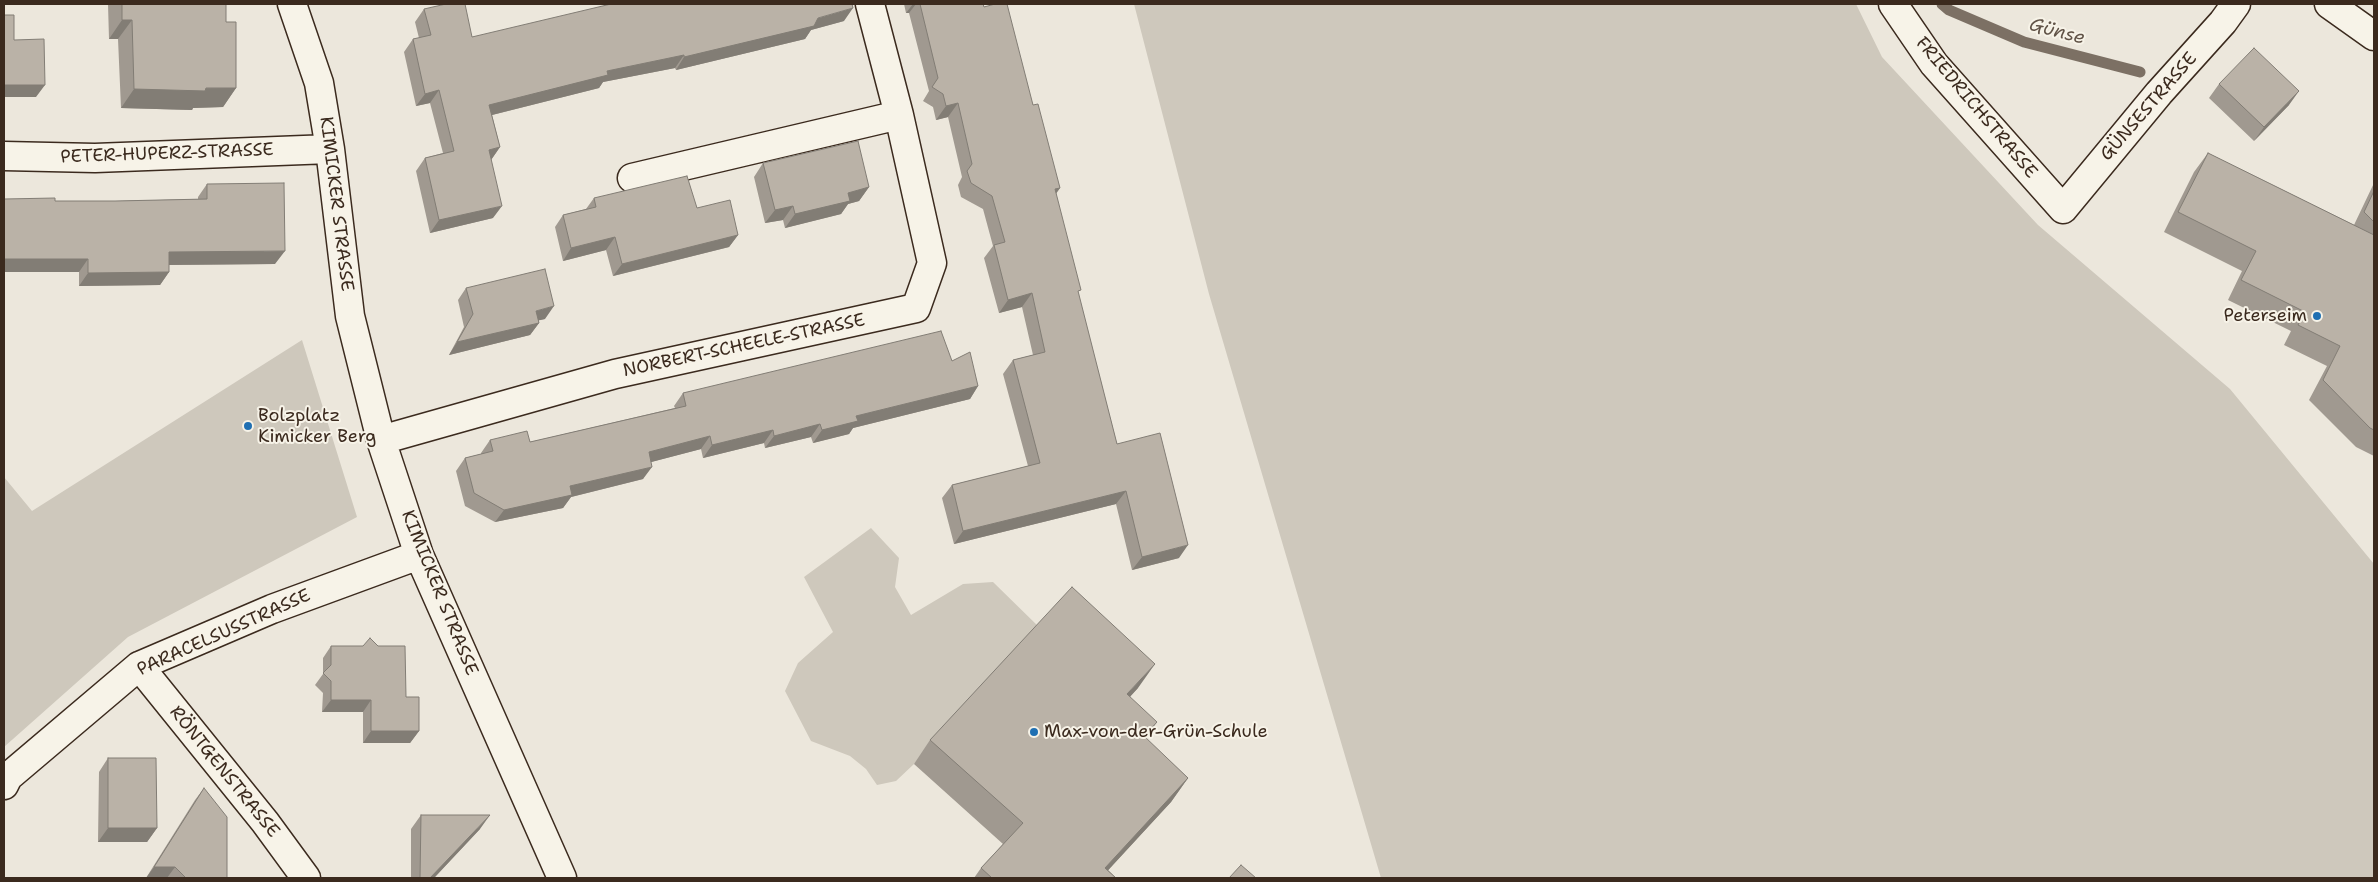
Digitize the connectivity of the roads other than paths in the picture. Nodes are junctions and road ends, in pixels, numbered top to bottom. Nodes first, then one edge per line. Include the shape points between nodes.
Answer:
1 (292, 4) edge
2 (870, 4) edge
3 (1893, 4) edge
4 (2236, 4) edge
5 (2329, 4) edge
6 (2374, 36) edge
7 (899, 115) junction
8 (330, 149) junction
9 (4, 156) edge
10 (632, 178) dead end
11 (2063, 209) joint
12 (381, 440) junction
13 (419, 555) junction
14 (139, 666) junction
15 (5, 779) edge
16 (306, 878) edge
17 (562, 878) edge

1 - 8 street, KIMICKER STRASSE via 319,83
2 - 7 street, NORBERT-SCHEELE-STRASSE
3 - 11 street, FRIEDRICHSTRASSE via 1934,64
4 - 11 street, GÜNSESTRASSE
5 - 6 street
7 - 10 street
7 - 12 street, NORBERT-SCHEELE-STRASSE via 932,263 916,308 615,374
8 - 9 street, PETER-HUPERZ-STRASSE via 95,158
8 - 12 street, KIMICKER STRASSE via 350,316
12 - 13 street, KIMICKER STRASSE
13 - 14 street, PARACELSUSSTRASSE via 272,609
13 - 17 street, KIMICKER STRASSE
14 - 15 street, PARACELSUSSTRASSE
14 - 16 street, RÖNTGENSTRASSE

